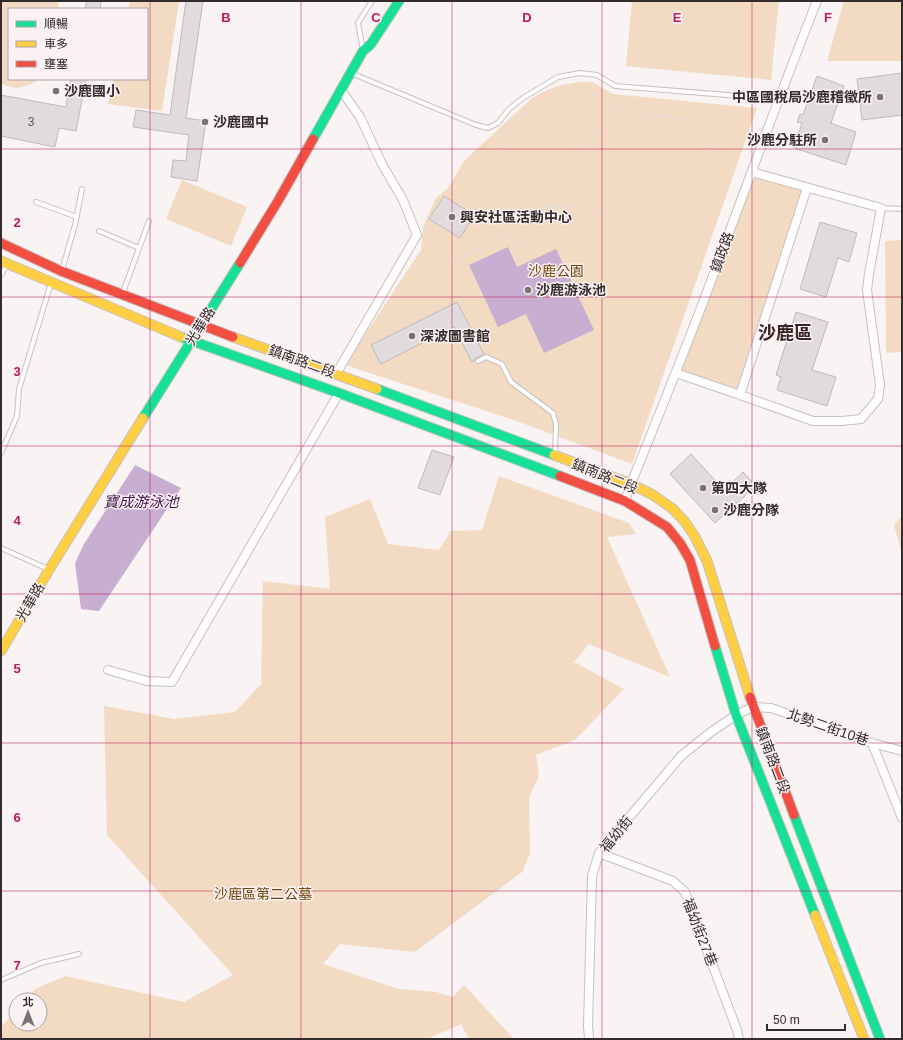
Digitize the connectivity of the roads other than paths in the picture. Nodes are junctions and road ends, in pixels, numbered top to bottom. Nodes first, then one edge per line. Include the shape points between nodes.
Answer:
1 (372, 1) edge
2 (399, 1) edge
3 (817, 1) edge
4 (363, 51) junction
5 (350, 73) junction
6 (341, 90) junction
7 (778, 99) junction
8 (752, 172) junction
9 (807, 188) junction
10 (82, 189) dead end
11 (36, 202) dead end
12 (881, 208) junction
13 (902, 209) edge
14 (77, 217) junction
15 (149, 221) dead end
16 (99, 231) dead end
17 (1, 243) edge
18 (139, 248) junction
19 (4, 263) edge
20 (61, 271) junction
21 (1, 275) edge
22 (51, 283) junction
23 (122, 295) junction
24 (200, 326) junction
25 (191, 341) junction
26 (478, 361) dead end
27 (676, 373) junction
28 (336, 374) junction
29 (339, 393) junction
30 (740, 395) junction
31 (1, 452) edge
32 (555, 456) junction
33 (631, 484) junction
34 (625, 501) junction
35 (1, 548) edge
36 (49, 570) junction
37 (1, 651) edge
38 (108, 670) dead end
39 (753, 707) junction
40 (736, 715) junction
41 (872, 743) junction
42 (902, 751) edge
43 (902, 818) edge
44 (599, 853) junction
45 (79, 954) dead end
46 (1, 980) edge
47 (589, 1039) edge
48 (738, 1039) edge
49 (864, 1039) edge
50 (880, 1039) edge

1 - 4 lane via 358,23
2 - 4 street, 光華路 via 371,44
3 - 7 street, 鎮政路
4 - 5 street, 光華路
5 - 6 street, 光華路
5 - 7 lane via 488,128 498,123 509,109 537,89 558,77 580,74 597,75 615,86
6 - 24 street, 光華路 via 278,201
6 - 28 street via 360,117 382,164 403,200 417,235
7 - 8 street, 鎮政路
8 - 9 street
8 - 27 street, 鎮政路
9 - 12 street
9 - 30 street
10 - 14 lane
11 - 14 lane
12 - 13 lane
12 - 30 street via 867,290 880,385 878,399 861,419 813,421
14 - 20 lane
15 - 18 lane
16 - 18 lane
17 - 20 street, 鎮南路二段
18 - 23 lane
19 - 21 lane
19 - 22 street, 鎮南路二段
20 - 23 street, 鎮南路二段
22 - 25 street, 鎮南路二段
22 - 31 lane via 19,389 17,416
23 - 24 street, 鎮南路二段
24 - 25 street, 光華路
24 - 28 street, 鎮南路二段
25 - 29 street, 鎮南路二段
25 - 36 street, 光華路
26 - 32 lane via 486,357 502,364 511,382 553,413 556,424
27 - 30 street
27 - 33 street, 鎮政路
28 - 32 street, 鎮南路二段
29 - 34 street, 鎮南路二段
29 - 38 street via 172,682 147,681
32 - 33 street, 鎮南路二段
33 - 34 street, 鎮政路
33 - 39 street, 鎮南路二段 via 666,503 696,539 707,561
34 - 40 street, 鎮南路二段 via 667,527 690,560
35 - 36 lane
36 - 37 street, 光華路
39 - 40 street, 福幼街
39 - 41 street, 北勢二街10巷 via 771,708
39 - 50 street, 鎮南路二段
40 - 44 street, 福幼街 via 681,756
40 - 49 street, 鎮南路二段
41 - 42 street, 北勢二街10巷
41 - 43 street
44 - 47 street, 福幼街 via 592,876
44 - 48 street, 福幼街27巷 via 673,881 685,892 737,1030
45 - 46 lane via 41,963

